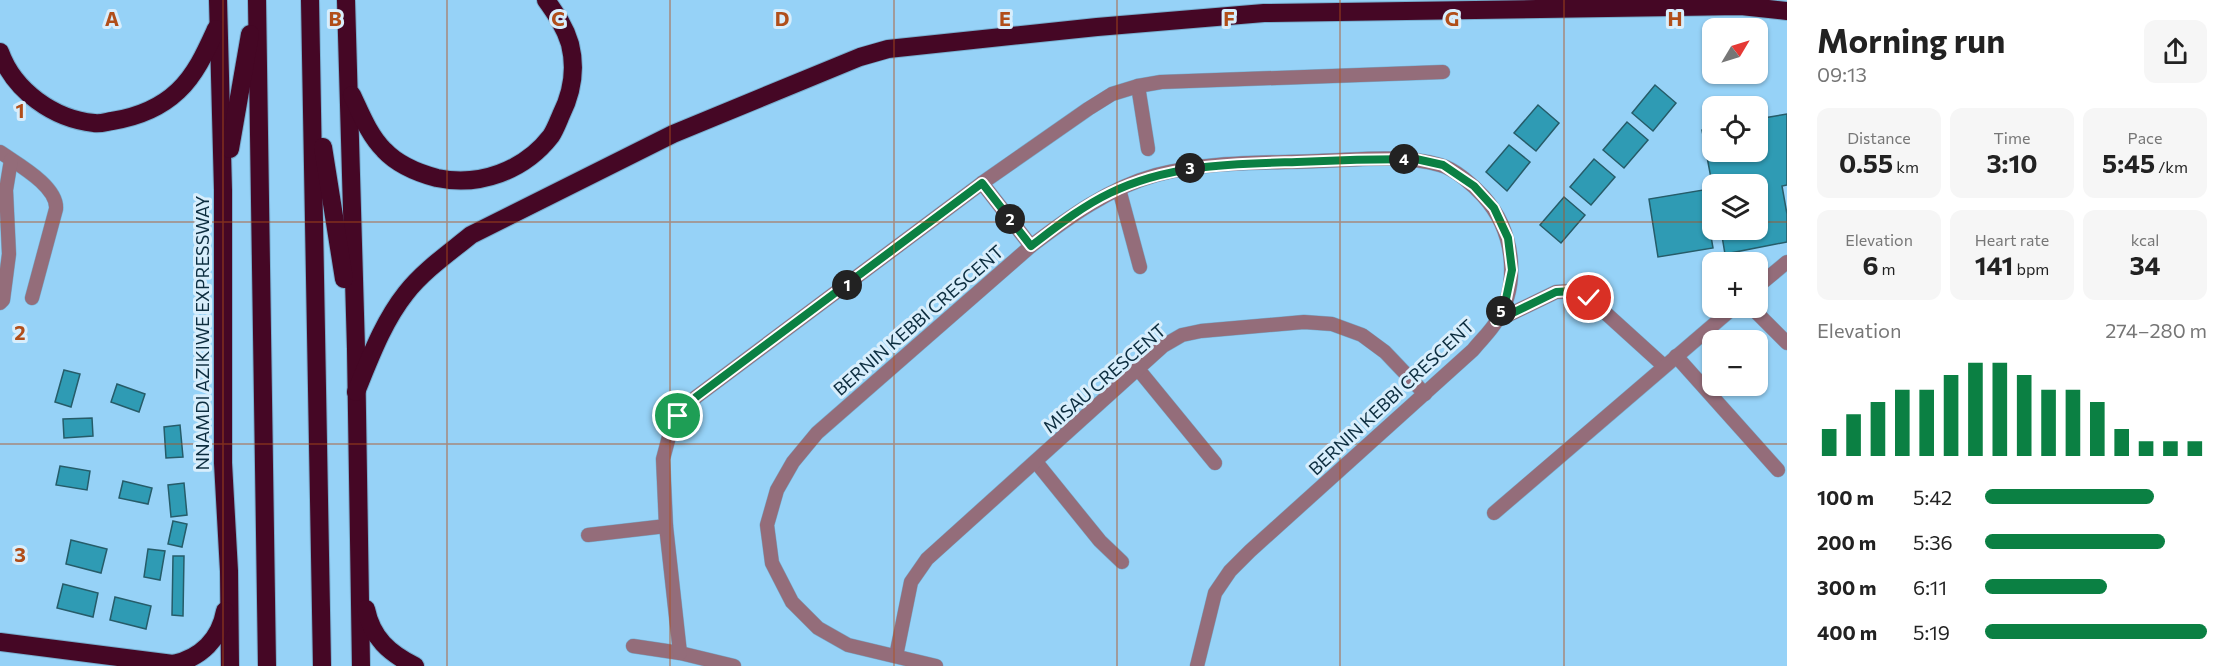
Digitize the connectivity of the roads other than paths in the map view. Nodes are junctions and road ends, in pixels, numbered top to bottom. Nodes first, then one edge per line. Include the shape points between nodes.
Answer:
1 (218, 0) edge
2 (256, 0) edge
3 (310, 0) edge
4 (346, 0) edge
5 (546, 0) edge
6 (1330, 0) edge
7 (1787, 11) edge
8 (1264, 13) junction
9 (218, 25) junction
10 (0, 52) edge
11 (1443, 72) dead end
12 (312, 83) junction
13 (1138, 86) junction
14 (348, 89) junction
15 (1148, 149) dead end
16 (5, 156) edge
17 (982, 183) junction
18 (1119, 189) junction
19 (223, 190) junction
20 (1031, 246) junction
21 (1787, 262) edge
22 (1140, 267) dead end
23 (1768, 278) edge
24 (32, 298) dead end
25 (0, 303) edge
26 (1721, 318) edge
27 (1762, 318) edge
28 (1496, 321) junction
29 (1787, 343) edge
30 (356, 349) junction
31 (1676, 356) junction
32 (1664, 366) junction
33 (1138, 369) junction
34 (357, 392) junction
35 (1425, 394) junction
36 (1036, 462) junction
37 (1215, 463) dead end
38 (1778, 470) dead end
39 (1494, 513) dead end
40 (666, 526) junction
41 (588, 535) dead end
42 (1122, 562) dead end
43 (359, 570) junction
44 (229, 571) junction
45 (0, 642) edge
46 (633, 646) dead end
47 (680, 653) junction
48 (896, 656) junction
49 (230, 666) edge
50 (267, 666) edge
51 (322, 666) edge
52 (361, 666) edge
53 (415, 666) edge
54 (734, 666) edge
55 (936, 666) edge
56 (1197, 666) edge

1 - 9 highway, NNAMDI AZIKIWE EXPRESSWAY
2 - 19 highway
2 - 50 highway
3 - 12 highway
4 - 14 highway
5 - 14 highway via 562,22 570,45 570,93 551,136 509,171 477,180 453,181 422,174 402,164 369,131
6 - 8 highway
7 - 8 highway via 1741,6
8 - 34 highway via 888,49 673,134 471,235 406,293 377,339
9 - 10 highway via 197,69 170,98 137,117 96,123 67,117 40,103 16,81
9 - 19 highway, NNAMDI AZIKIWE EXPRESSWAY
11 - 13 street
12 - 30 highway
12 - 51 highway
13 - 15 street
13 - 17 street via 1112,94
14 - 30 highway
16 - 24 street via 46,185 57,205
16 - 25 street via 9,254
17 - 20 street
17 - 40 street via 696,397 678,416 663,459
18 - 20 street, BERNIN KEBBI CRESCENT
18 - 22 street
18 - 28 street, BERNIN KEBBI CRESCENT via 1188,168 1239,163 1416,159 1443,165 1474,186 1494,208 1508,238 1512,270
19 - 44 highway, NNAMDI AZIKIWE EXPRESSWAY via 223,462
20 - 48 street, BERNIN KEBBI CRESCENT via 817,434 793,462 777,490 767,525 772,563 792,602 818,628 848,645
21 - 23 street
26 - 31 street
27 - 29 street
28 - 32 street via 1556,292 1573,291 1589,298
28 - 35 street, BERNIN KEBBI CRESCENT via 1473,350
30 - 34 highway
31 - 32 street
31 - 38 street
32 - 39 street
33 - 35 street, MISAU CRESCENT via 1182,335 1304,322 1332,324 1362,335 1385,352
33 - 36 street, MISAU CRESCENT
33 - 37 street
34 - 43 highway
35 - 56 street, BERNIN KEBBI CRESCENT via 1230,571 1215,593
36 - 42 street
36 - 48 street, MISAU CRESCENT via 927,559 911,582
40 - 41 street
40 - 47 street
43 - 52 highway
43 - 53 highway via 371,628 392,653
44 - 45 highway via 222,625 215,638 188,661 161,664
44 - 49 highway, NNAMDI AZIKIWE EXPRESSWAY
46 - 47 street
47 - 54 street
48 - 55 street, BERNIN KEBBI CRESCENT

